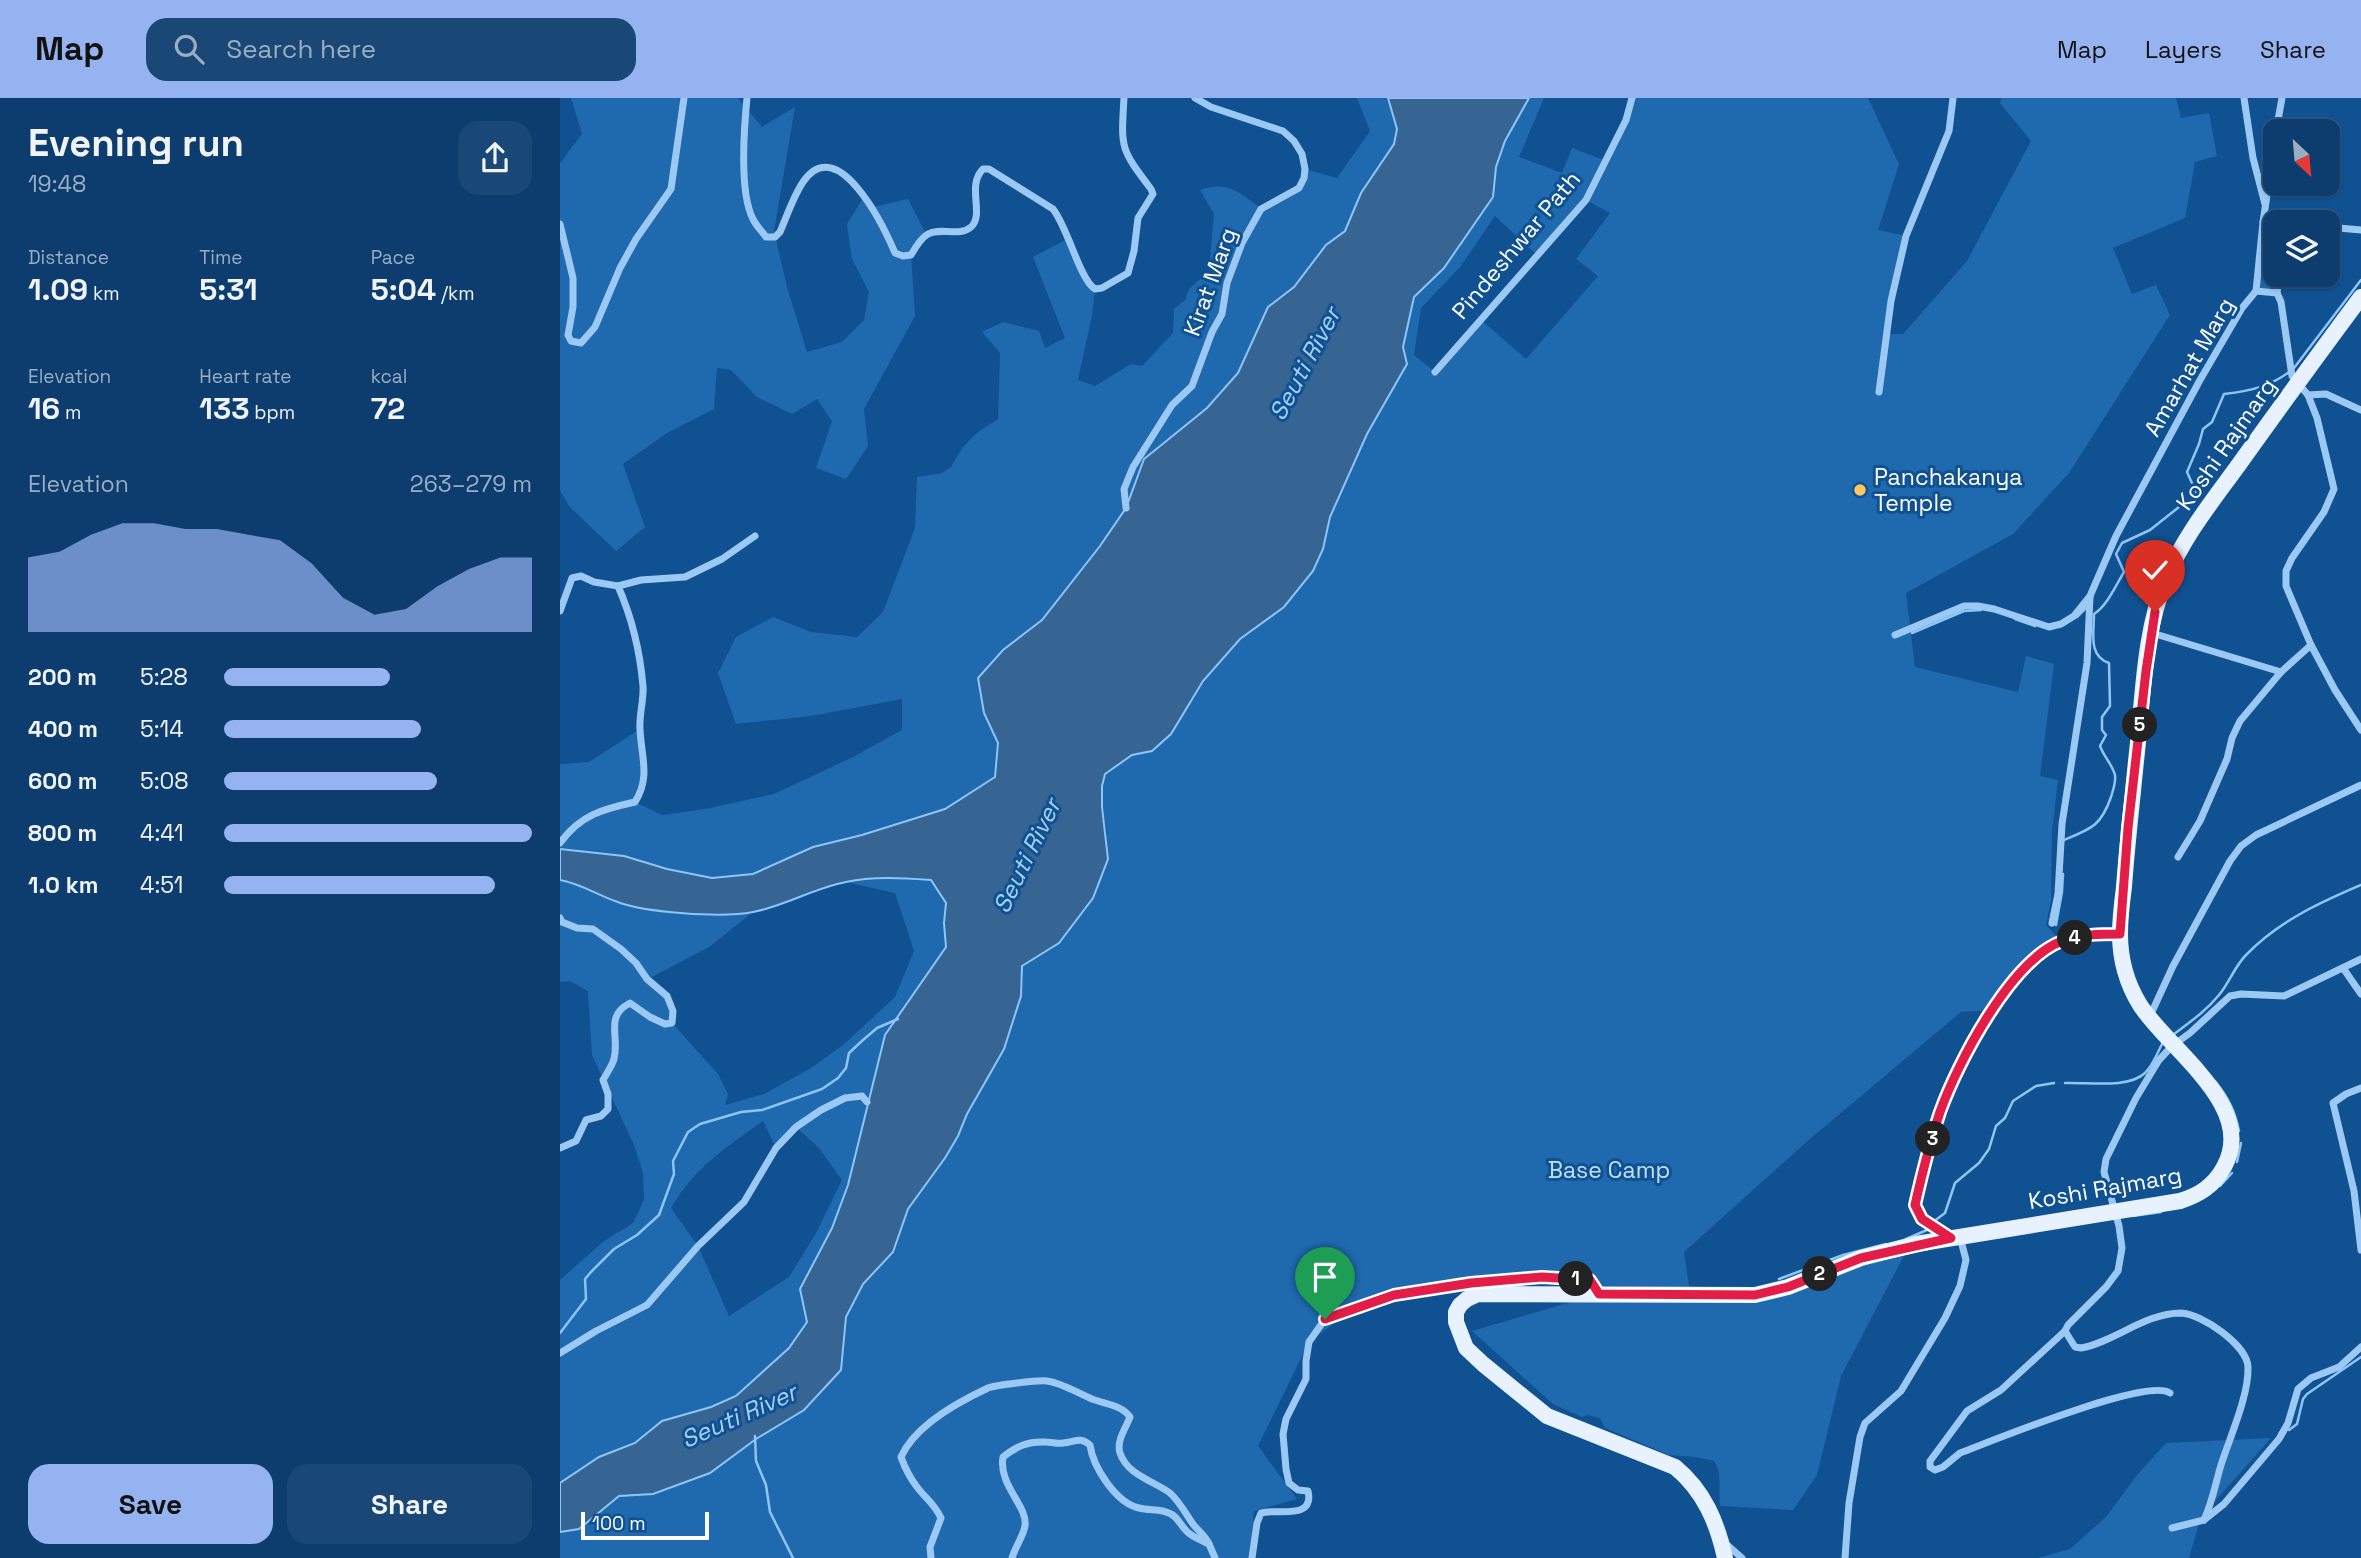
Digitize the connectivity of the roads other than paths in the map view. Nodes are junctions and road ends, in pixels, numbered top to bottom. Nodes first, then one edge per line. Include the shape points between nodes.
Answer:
1 (684, 98) edge
2 (747, 98) edge
3 (1124, 98) edge
4 (1195, 98) edge
5 (1632, 98) edge
6 (1953, 98) edge
7 (2244, 98) edge
8 (2282, 98) edge
9 (2278, 119) edge
10 (2268, 196) edge
11 (2266, 208) joint
12 (2263, 222) edge
13 (560, 224) edge
14 (2340, 229) edge
15 (2361, 230) edge
16 (2277, 287) edge
17 (2256, 291) junction
18 (2277, 293) junction
19 (2361, 297) edge
20 (1435, 372) dead end
21 (2299, 384) junction
22 (1879, 392) dead end
23 (2361, 410) edge
24 (1126, 508) dead end
25 (755, 536) dead end
26 (618, 586) junction
27 (2090, 596) junction
28 (560, 611) edge
29 (2152, 633) junction
30 (1895, 635) dead end
31 (2311, 645) junction
32 (2281, 672) junction
33 (2361, 730) edge
34 (2361, 785) edge
35 (560, 843) edge
36 (2178, 857) dead end
37 (560, 918) edge
38 (2052, 923) dead end
39 (2120, 934) junction
40 (2361, 959) edge
41 (2343, 968) junction
42 (2361, 995) edge
43 (2149, 1019) junction
44 (2172, 1046) junction
45 (2361, 1088) edge
46 (867, 1102) dead end
47 (560, 1148) edge
48 (2116, 1211) junction
49 (1955, 1237) junction
50 (2361, 1250) edge
51 (1599, 1294) junction
52 (2065, 1331) junction
53 (2361, 1347) edge
54 (560, 1353) edge
55 (2170, 1393) dead end
56 (2204, 1520) junction
57 (2172, 1528) dead end
58 (1721, 1539) junction
59 (1209, 1544) junction
60 (931, 1558) edge
61 (1012, 1558) edge
62 (1215, 1558) edge
63 (1252, 1558) edge
64 (1725, 1558) edge
65 (1742, 1558) edge
66 (1845, 1558) edge

1 - 13 street via 671,189 636,239 595,327 581,343 571,341 568,335 573,278
2 - 3 street via 744,172 750,214 766,237 780,232 803,181 832,168 864,195 895,253 911,255 926,234 972,226 977,217 975,183 978,174 989,169 1053,209 1085,278 1095,289 1128,273 1138,218 1153,194 1122,144
4 - 24 street, Kirat Marg via 1283,131 1302,154 1304,178 1299,188 1262,209 1242,243 1227,283 1223,314 1192,386 1172,405 1133,467 1124,489
5 - 20 street, Pindeshwar Path via 1626,120 1586,200
6 - 22 street via 1949,131 1906,236 1891,301
7 - 11 street
8 - 9 street
10 - 11 street, Amarhat Marg
12 - 17 street, Amarhat Marg
14 - 15 street
16 - 18 street
17 - 18 street
17 - 27 street, Amarhat Marg via 2200,380 2116,536
18 - 21 street via 2290,367
19 - 21 main road, Koshi Rajmarg
21 - 23 street
21 - 29 main road, Koshi Rajmarg via 2171,566
21 - 31 street via 2317,418 2334,489 2325,512 2292,558 2285,579
25 - 26 street via 685,577
26 - 28 street via 582,576 572,578
26 - 35 street via 637,642 645,779 635,802 584,818
27 - 30 street via 2062,624 2049,626 1964,606
27 - 38 street via 2087,663
29 - 32 street
29 - 39 main road, Koshi Rajmarg
31 - 32 street
31 - 33 street
32 - 36 street via 2239,721 2200,821
34 - 43 street via 2241,846 2173,966
37 - 47 street via 577,928 593,929 621,949 667,996 673,1011 672,1023 666,1024 630,1003 618,1009 614,1061 603,1080 608,1109 586,1119 576,1141
39 - 43 main road, Koshi Rajmarg via 2126,974
39 - 49 street via 2061,941 2038,954 2002,994 1958,1071 1940,1113 1915,1205 1922,1219
40 - 41 street
41 - 42 street
41 - 44 street via 2284,996 2230,996
43 - 44 main road, Koshi Rajmarg
44 - 48 street via 2136,1098 2106,1159 2104,1172
44 - 48 main road, Koshi Rajmarg via 2208,1083 2228,1117 2232,1140 2226,1164 2207,1189 2193,1197
45 - 50 street via 2333,1103 2354,1191
46 - 54 street via 862,1096 845,1098 796,1127 776,1148 744,1202 647,1304
48 - 49 main road, Koshi Rajmarg
48 - 52 street via 2122,1248 2118,1271
49 - 51 main road, Koshi Rajmarg via 1861,1258 1755,1295
49 - 66 street via 1966,1260 1945,1318 1901,1391 1865,1423 1860,1437
51 - 58 main road, Koshi Rajmarg via 1478,1294 1460,1305 1456,1322 1466,1348 1547,1416 1675,1467 1688,1477 1714,1518
51 - 63 street via 1590,1280 1542,1277 1471,1283 1394,1295 1325,1319 1309,1342 1306,1379 1283,1434 1289,1483 1308,1491 1310,1498 1306,1506 1292,1513 1261,1513
52 - 55 street via 2001,1390 1967,1411 1930,1467 1935,1470 1960,1453 2112,1399 2155,1389
52 - 56 street via 2075,1347 2089,1347 2164,1315 2182,1313 2215,1325 2245,1356 2248,1365 2236,1421
53 - 56 street via 2339,1367 2298,1389 2278,1439 2224,1504
56 - 57 street
58 - 64 main road, Koshi Rajmarg
58 - 65 street
59 - 60 street via 1169,1493 1129,1468 1120,1454 1119,1443 1129,1417 1124,1409 1050,1381 1033,1380 991,1386 936,1418 905,1447 901,1457 906,1470 941,1518 930,1547
59 - 61 street via 1188,1533 1173,1514 1138,1508 1121,1498 1100,1473 1084,1440 1037,1442 1018,1445 1003,1457 1004,1474 1025,1526
59 - 62 street

